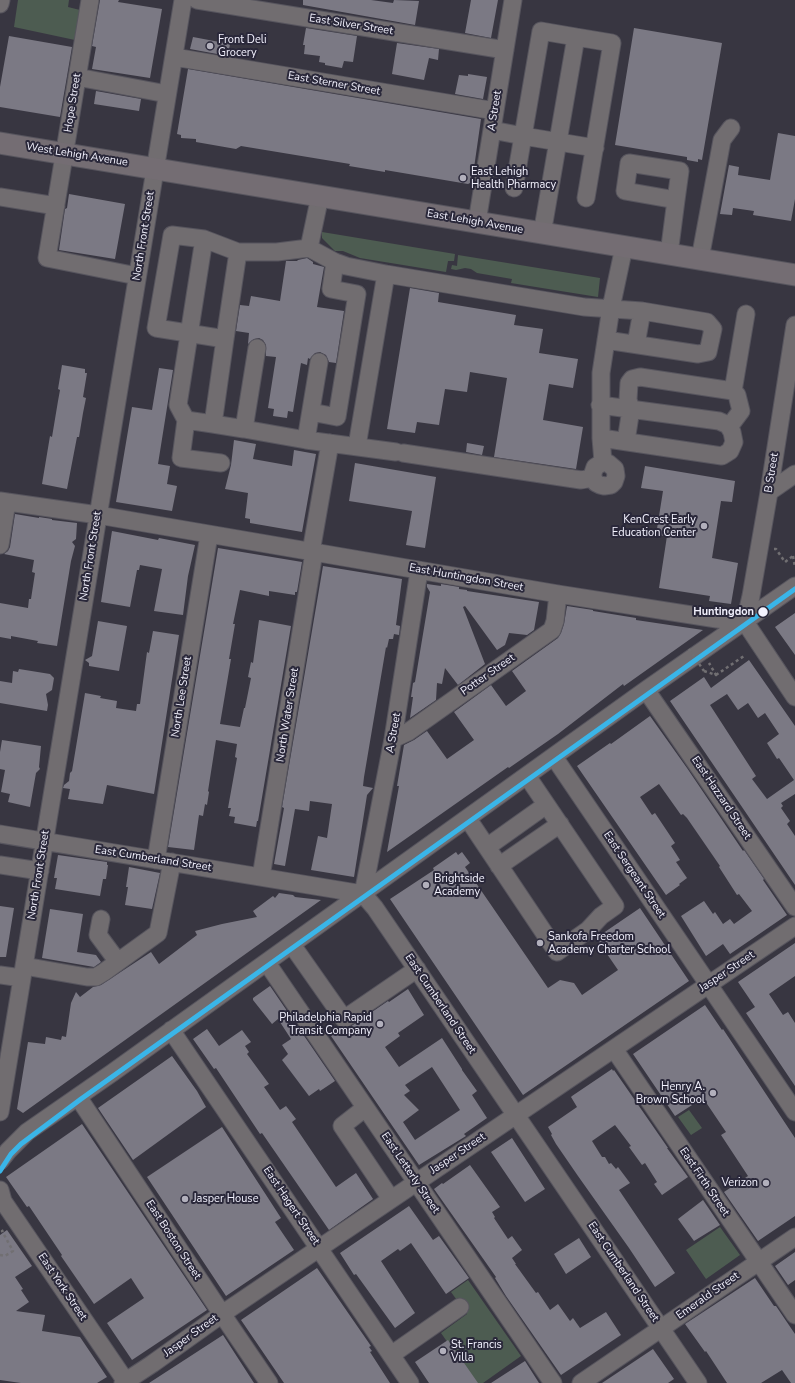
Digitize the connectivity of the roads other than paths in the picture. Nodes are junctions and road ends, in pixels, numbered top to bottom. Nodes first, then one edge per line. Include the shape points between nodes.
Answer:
1 (1, 0) edge
2 (90, 0) edge
3 (183, 0) edge
4 (197, 0) edge
5 (513, 0) edge
6 (0, 4) edge
7 (576, 37) junction
8 (505, 50) junction
9 (174, 57) junction
10 (77, 77) junction
11 (168, 94) junction
12 (495, 111) junction
13 (731, 128) dead end
14 (492, 130) junction
15 (523, 136) junction
16 (558, 142) junction
17 (0, 143) edge
18 (594, 148) junction
19 (64, 153) junction
20 (155, 168) junction
21 (514, 188) dead end
22 (320, 196) junction
23 (0, 197) edge
24 (586, 198) dead end
25 (676, 200) dead end
26 (56, 206) junction
27 (477, 222) junction
28 (542, 234) junction
29 (204, 239) junction
30 (624, 247) junction
31 (309, 248) junction
32 (238, 252) junction
33 (669, 254) junction
34 (700, 260) junction
35 (335, 262) junction
36 (386, 274) junction
37 (795, 275) edge
38 (137, 276) junction
39 (611, 308) junction
40 (642, 311) junction
41 (746, 314) dead end
42 (795, 325) edge
43 (189, 334) junction
44 (225, 340) junction
45 (606, 340) junction
46 (636, 344) junction
47 (257, 348) dead end
48 (319, 362) dead end
49 (733, 391) junction
50 (600, 405) junction
51 (631, 409) junction
52 (311, 412) junction
53 (186, 420) junction
54 (213, 424) junction
55 (728, 425) junction
56 (244, 429) junction
57 (601, 438) junction
58 (306, 440) junction
59 (626, 442) junction
60 (330, 443) junction
61 (357, 446) junction
62 (221, 464) dead end
63 (795, 474) edge
64 (769, 492) junction
65 (4, 501) edge
66 (98, 515) junction
67 (209, 535) junction
68 (0, 545) edge
69 (313, 552) junction
70 (420, 570) junction
71 (795, 586) edge
72 (558, 594) junction
73 (745, 622) junction
74 (646, 690) junction
75 (795, 697) edge
76 (393, 739) junction
77 (554, 757) junction
78 (527, 776) junction
79 (539, 810) dead end
80 (468, 819) junction
81 (560, 824) junction
82 (0, 834) edge
83 (44, 842) junction
84 (487, 847) junction
85 (164, 861) junction
86 (0, 865) edge
87 (499, 866) junction
88 (40, 871) junction
89 (261, 877) junction
90 (363, 894) junction
91 (795, 907) edge
92 (101, 920) dead end
93 (795, 926) edge
94 (292, 945) junction
95 (118, 962) junction
96 (267, 963) junction
97 (417, 969) junction
98 (23, 972) junction
99 (0, 975) edge
100 (708, 984) junction
101 (171, 1030) junction
102 (614, 1048) junction
103 (2, 1084) edge
104 (78, 1097) junction
105 (366, 1108) junction
106 (0, 1112) edge
107 (795, 1112) edge
108 (516, 1115) junction
109 (0, 1161) edge
110 (417, 1182) junction
111 (0, 1190) edge
112 (391, 1199) junction
113 (795, 1237) edge
114 (320, 1248) junction
115 (759, 1261) junction
116 (460, 1307) dead end
117 (222, 1314) junction
118 (795, 1315) edge
119 (661, 1329) junction
120 (391, 1354) junction
121 (125, 1382) edge
122 (269, 1383) edge
123 (410, 1383) edge
124 (553, 1383) edge
125 (581, 1383) edge
126 (698, 1383) edge

1 - 6 street
2 - 10 street, Hope Street
3 - 9 street, North Front Street
4 - 8 street, East Silver Street
5 - 8 street, A Street
7 - 15 street via 540,31
7 - 16 street
7 - 18 street via 612,43
8 - 12 street, A Street
9 - 11 street, North Front Street
9 - 12 street, East Sterner Street
10 - 11 street
10 - 19 street, Hope Street
11 - 20 street, North Front Street
12 - 14 street, A Street
13 - 34 street via 722,140
14 - 15 street
14 - 27 street, A Street
15 - 16 street
15 - 21 street
16 - 18 street
16 - 28 street
17 - 19 main road, West Lehigh Avenue
18 - 24 street
19 - 20 main road, West Lehigh Avenue
19 - 26 street, Hope Street
20 - 22 main road, East Lehigh Avenue
20 - 38 street, North Front Street
22 - 27 main road, East Lehigh Avenue
22 - 31 street
23 - 26 street
25 - 33 street
26 - 38 street, Hope Street via 47,258
27 - 28 main road, East Lehigh Avenue
28 - 30 main road, East Lehigh Avenue
29 - 32 street
29 - 43 street
29 - 43 street via 172,235 156,328
30 - 33 main road, East Lehigh Avenue
30 - 39 street
31 - 32 street via 277,252
31 - 35 street
32 - 44 street
33 - 34 main road, East Lehigh Avenue
34 - 37 main road, East Lehigh Avenue
35 - 36 street
35 - 52 street via 331,289 357,294 337,417
36 - 39 street via 584,307
36 - 61 street
38 - 66 street, North Front Street
39 - 40 street
39 - 45 street
40 - 46 street
40 - 46 street via 707,322 712,329 708,352 698,354
41 - 49 street
42 - 64 street, B Street
43 - 44 street
43 - 53 street via 178,405
44 - 54 street
45 - 46 street
45 - 50 street
47 - 56 street
48 - 52 street
49 - 51 street via 640,377 632,379 629,383 628,400
49 - 55 street via 741,410
50 - 51 street
50 - 57 street
51 - 55 street via 719,421
51 - 59 street
52 - 58 street
53 - 54 street
53 - 62 street via 181,458
54 - 56 street
55 - 59 street via 734,442 730,452 722,456
56 - 58 street
57 - 59 street
57 - 61 street via 603,462 615,469 616,476 611,485 604,486 596,483 593,478 581,480
58 - 60 street
60 - 61 street
60 - 69 street, North Water Street
63 - 64 street
64 - 73 street, B Street
65 - 66 street, East Huntingdon Street
65 - 68 street
66 - 67 street, East Huntingdon Street
66 - 83 street, North Front Street
67 - 69 street, East Huntingdon Street
67 - 85 street, North Lee Street
69 - 70 street, East Huntingdon Street
69 - 89 street, North Water Street
70 - 72 street, East Huntingdon Street
70 - 76 street, A Street
71 - 73 street
72 - 73 street, East Huntingdon Street
72 - 76 street, Potter Street via 552,630 408,732
73 - 74 street
73 - 75 street
74 - 77 street
74 - 91 street, East Hazzard Street
76 - 90 street, A Street
77 - 78 street
77 - 100 street, East Sergeant Street
78 - 80 street
78 - 81 street
79 - 84 street
80 - 84 street
80 - 90 street
81 - 87 street
81 - 87 street via 615,906 600,916 588,930 557,952
82 - 83 street, East Cumberland Street
83 - 85 street, East Cumberland Street
83 - 88 street, North Front Street
84 - 87 street
85 - 89 street, East Cumberland Street
85 - 95 street, North Lee Street via 158,933
86 - 88 street
88 - 98 street, North Front Street
89 - 90 street, East Cumberland Street
90 - 94 street
90 - 97 street, East Cumberland Street
92 - 95 street via 98,934
93 - 100 street, Jasper Street
94 - 96 street
94 - 97 street via 344,1019
95 - 98 street, North Lee Street via 96,977
96 - 101 street
96 - 105 street, East Letterly Street
97 - 108 street, East Cumberland Street
98 - 99 street, North Lee Street
98 - 103 street, North Front Street
100 - 102 street, Jasper Street
100 - 107 street, East Sergeant Street
101 - 104 street
101 - 114 street, East Hagert Street
102 - 108 street, Jasper Street
102 - 115 street, East Firth Street
103 - 106 street, North Front Street
104 - 109 street via 28,1132
104 - 117 street, East Boston Street
105 - 110 street, East Letterly Street
105 - 112 street via 342,1126
108 - 110 street, Jasper Street
108 - 119 street, East Cumberland Street
110 - 112 street, Jasper Street
110 - 124 street, East Letterly Street
111 - 121 street, East York Street via 3,1201
112 - 114 street, Jasper Street
113 - 115 street, Emerald Street
114 - 117 street, Jasper Street
114 - 120 street, East Hagert Street
115 - 118 street, East Firth Street
115 - 119 street, Emerald Street
116 - 120 street
117 - 121 street, Jasper Street
117 - 122 street, East Boston Street
119 - 125 street, Emerald Street
119 - 126 street, East Cumberland Street
120 - 123 street, East Hagert Street

